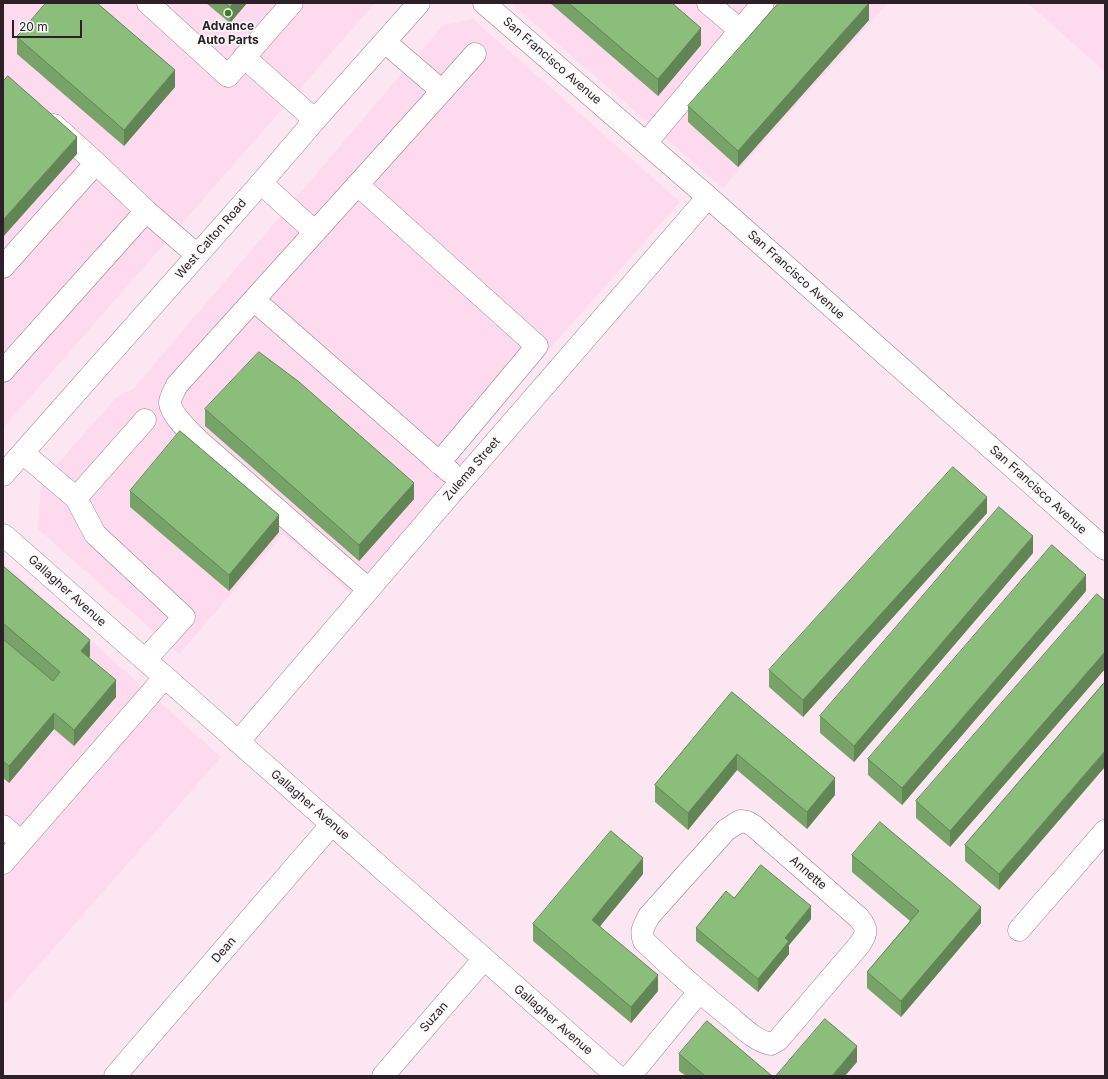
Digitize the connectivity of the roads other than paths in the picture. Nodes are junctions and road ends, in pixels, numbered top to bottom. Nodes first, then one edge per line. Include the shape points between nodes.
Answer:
1 (148, 3) edge
2 (292, 3) edge
3 (419, 3) edge
4 (484, 3) edge
5 (708, 3) edge
6 (763, 3) edge
7 (740, 30) junction
8 (385, 42) junction
9 (475, 54) dead end
10 (244, 57) junction
11 (442, 91) junction
12 (39, 111) edge
13 (315, 120) junction
14 (646, 143) junction
15 (96, 163) junction
16 (261, 183) junction
17 (358, 185) junction
18 (708, 197) junction
19 (146, 211) junction
20 (315, 232) junction
21 (197, 255) junction
22 (3, 267) edge
23 (254, 300) junction
24 (3, 371) edge
25 (145, 420) dead end
26 (23, 453) junction
27 (439, 463) junction
28 (3, 475) edge
29 (461, 482) junction
30 (76, 498) junction
31 (3, 535) edge
32 (1105, 549) edge
33 (368, 589) junction
34 (144, 660) junction
35 (165, 677) junction
36 (238, 742) junction
37 (332, 824) junction
38 (3, 826) edge
39 (1105, 831) edge
40 (21, 842) junction
41 (3, 863) edge
42 (1019, 930) dead end
43 (484, 959) junction
44 (699, 992) junction
45 (116, 1076) edge
46 (383, 1076) edge
47 (617, 1076) edge
48 (630, 1076) edge

1 - 10 street via 228,76
2 - 10 street
3 - 8 street, West Calton Road
4 - 14 street, San Francisco Avenue
5 - 7 street
6 - 7 street
7 - 14 street
8 - 11 street
8 - 13 street, West Calton Road
9 - 11 street
10 - 13 street
11 - 17 street
12 - 15 street
13 - 16 street, West Calton Road
14 - 18 street, San Francisco Avenue
15 - 19 street
15 - 22 street
16 - 20 street
16 - 21 street, West Calton Road
17 - 20 street
17 - 27 street via 537,346
18 - 29 street, Zulema Street
18 - 32 street, San Francisco Avenue
19 - 21 street
19 - 24 street
20 - 23 street
21 - 26 street, West Calton Road
23 - 27 street
23 - 33 street via 177,385 170,403 176,418 199,441
25 - 30 street
26 - 28 street, West Calton Road
26 - 30 street
27 - 29 street
29 - 33 street, Zulema Street
30 - 34 street via 96,534 184,617
31 - 34 street, Gallagher Avenue
33 - 36 street, Zulema Street
34 - 35 street, Gallagher Avenue
35 - 36 street, Gallagher Avenue
35 - 40 street
36 - 37 street, Gallagher Avenue
37 - 43 street, Gallagher Avenue
37 - 45 street, Dean
38 - 40 street
39 - 42 street
40 - 41 street
43 - 46 street, Suzan
43 - 47 street, Gallagher Avenue
44 - 44 street, Annette via 644,941 642,933 649,916 726,830 740,821 754,826 864,924 865,936 860,944 778,1040 771,1044 750,1033
44 - 48 street

